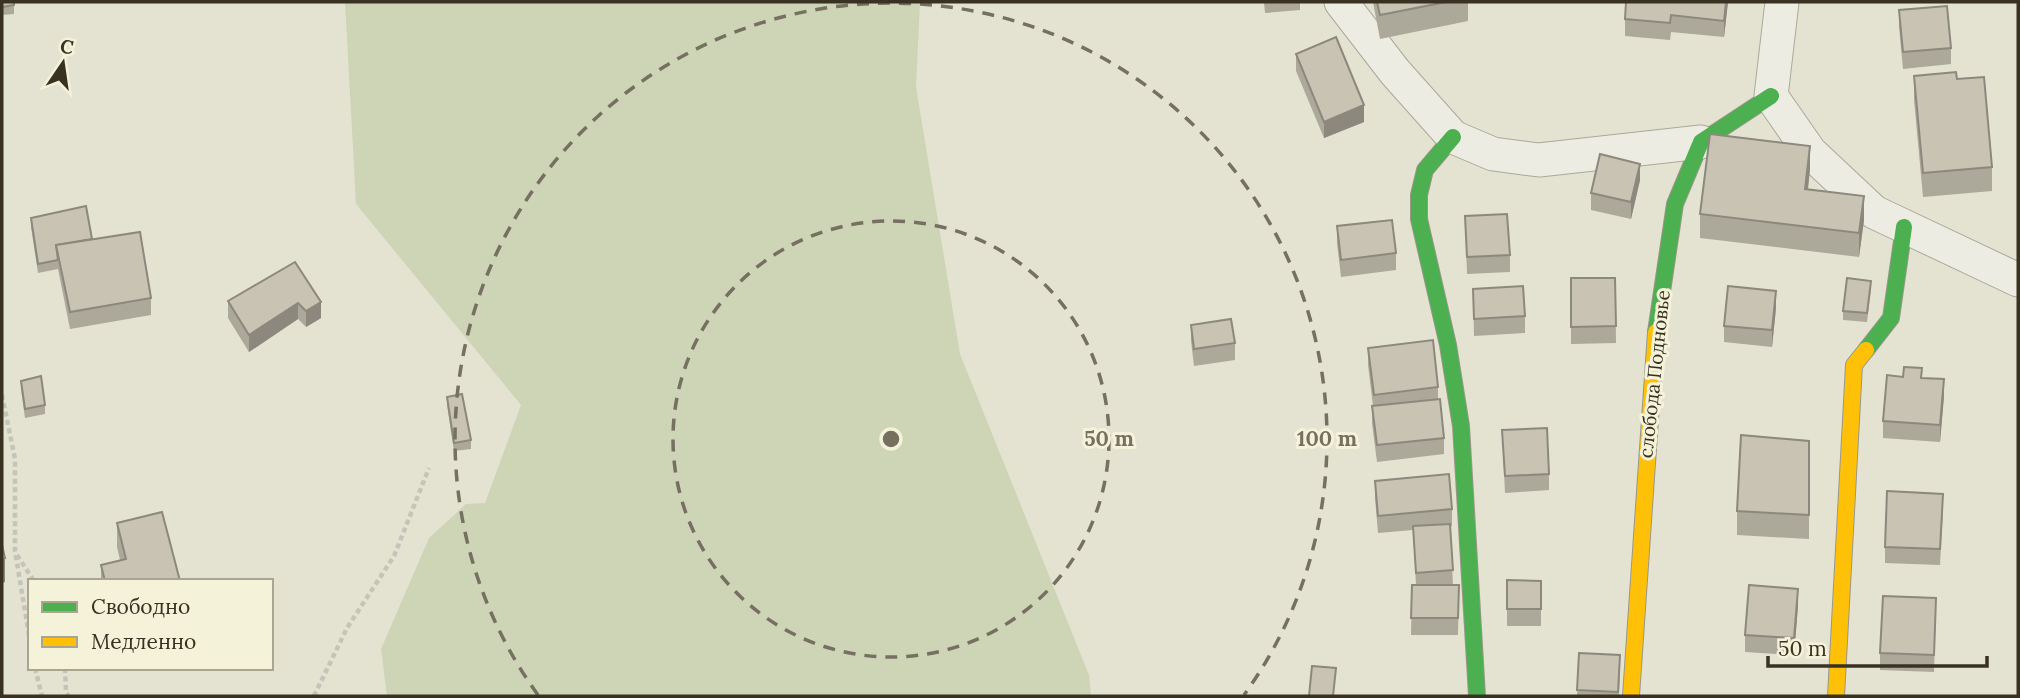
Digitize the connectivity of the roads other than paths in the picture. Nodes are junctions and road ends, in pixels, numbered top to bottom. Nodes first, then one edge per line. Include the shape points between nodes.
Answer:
1 (1341, 2) edge
2 (1782, 2) edge
3 (1772, 96) junction
4 (1454, 137) junction
5 (1701, 142) junction
6 (1904, 226) junction
7 (2018, 280) edge
8 (1477, 696) edge
9 (1631, 696) edge
10 (1836, 696) edge

1 - 4 street via 1395,72
2 - 3 street
3 - 5 street
3 - 6 street via 1810,152 1874,212
4 - 5 street via 1493,155 1539,160
4 - 8 street via 1425,170 1419,219 1461,426
5 - 9 street, слобода Подновье via 1675,204 1652,356
6 - 7 street
6 - 10 street via 1891,318 1854,365

